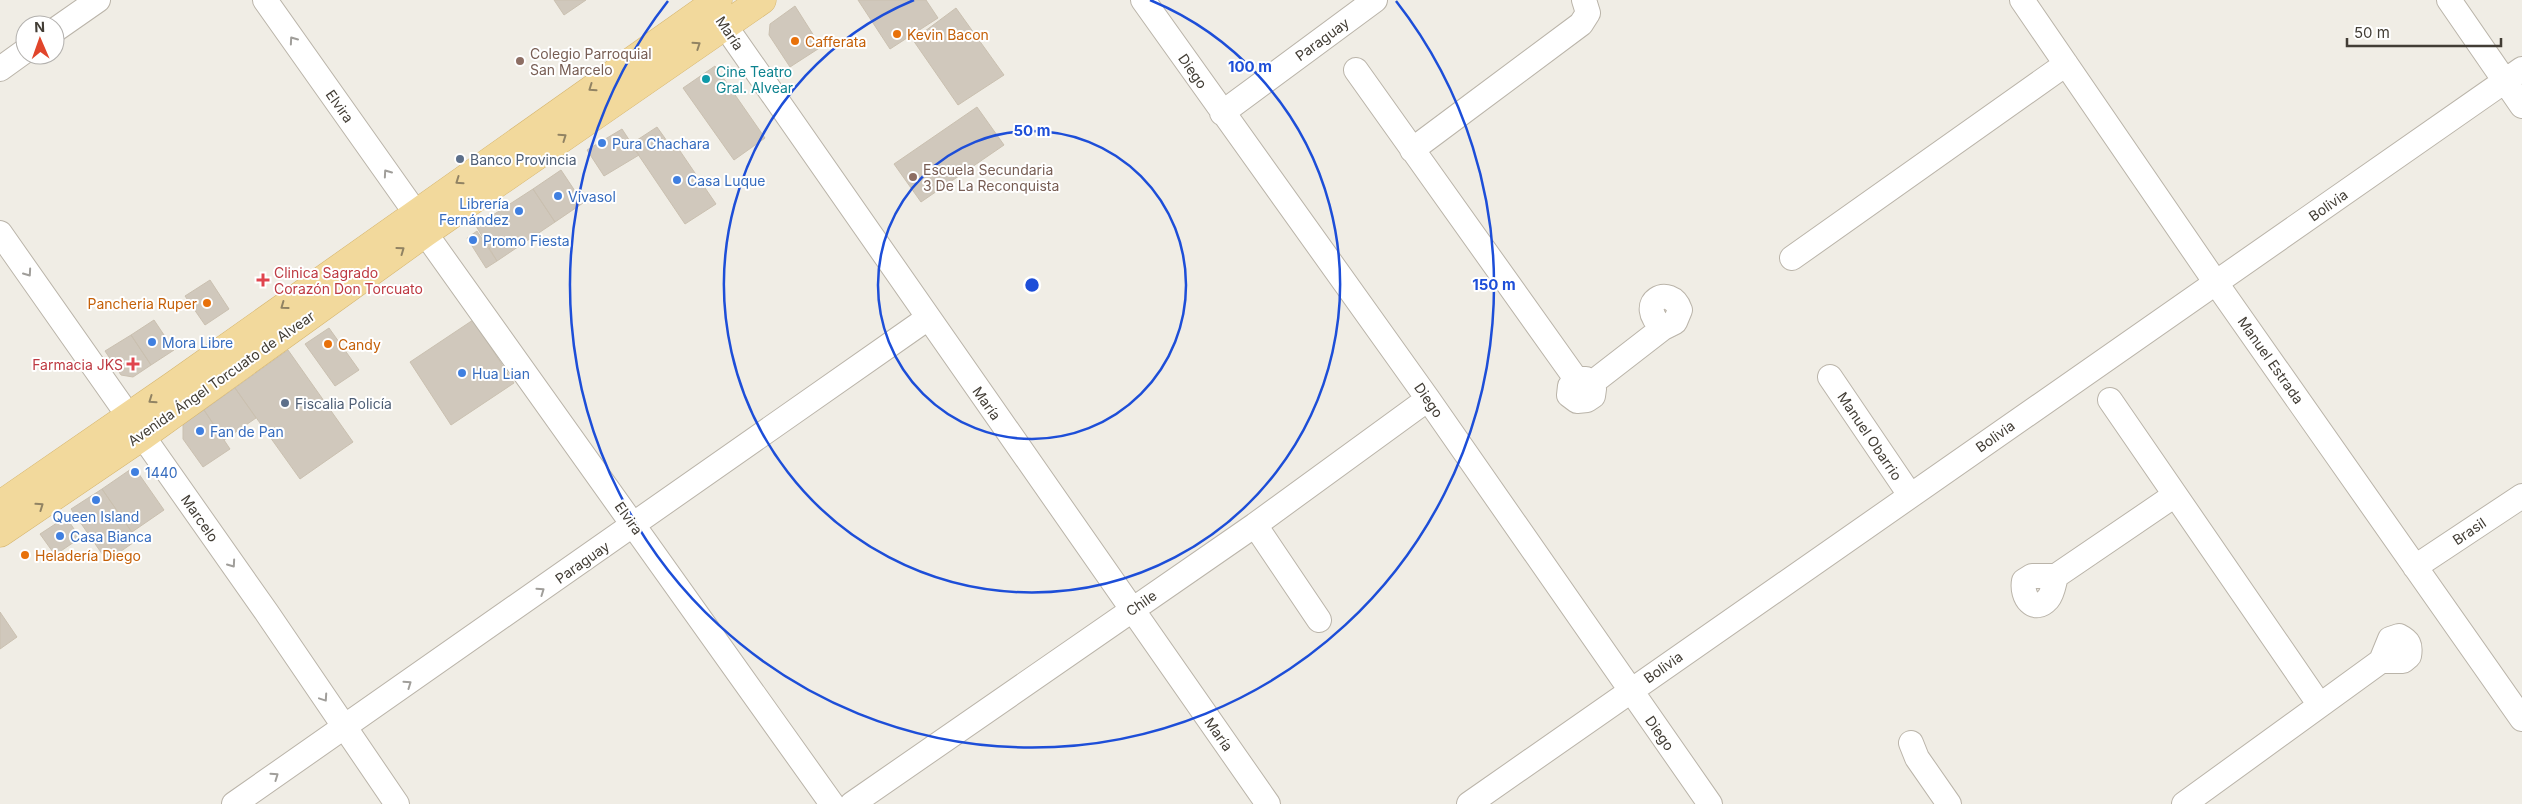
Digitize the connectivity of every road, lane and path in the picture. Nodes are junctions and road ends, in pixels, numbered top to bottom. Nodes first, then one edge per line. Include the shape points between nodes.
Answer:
1 (98, 0) edge
2 (265, 0) edge
3 (762, 0) edge
4 (1143, 0) edge
5 (1375, 0) edge
6 (1584, 0) edge
7 (2022, 0) edge
8 (2449, 0) edge
9 (715, 8) edge
10 (65, 23) edge
11 (15, 58) edge
12 (2066, 64) junction
13 (0, 69) edge
14 (1356, 70) dead end
15 (2514, 75) edge
16 (2522, 106) edge
17 (1222, 113) junction
18 (1412, 150) junction
19 (420, 223) junction
20 (0, 233) edge
21 (1792, 258) dead end
22 (2216, 283) junction
23 (928, 318) junction
24 (1663, 328) dead end
25 (1830, 377) dead end
26 (1428, 398) junction
27 (2110, 400) dead end
28 (136, 426) junction
29 (1910, 495) junction
30 (2175, 495) junction
31 (2522, 496) edge
32 (0, 505) edge
33 (1255, 524) junction
34 (634, 526) junction
35 (0, 533) edge
36 (2415, 567) junction
37 (2056, 576) dead end
38 (1132, 609) junction
39 (1319, 620) dead end
40 (2381, 661) dead end
41 (1630, 690) junction
42 (2319, 704) junction
43 (2522, 719) edge
44 (344, 728) junction
45 (1911, 744) dead end
46 (234, 804) edge
47 (397, 804) edge
48 (832, 804) edge
49 (852, 804) edge
50 (1268, 804) edge
51 (1470, 804) edge
52 (1710, 804) edge
53 (1949, 804) edge
54 (2184, 804) edge

1 - 10 street
19 -> 2 street, Elvira
3 - 9 main road, Avenida Ángel Torcuato de Alvear
4 - 17 street, Diego
5 - 17 street, Paraguay
6 - 18 street via 1588,13 1581,24
7 - 12 street, Manuel Estrada
8 - 15 street
9 - 19 main road, Avenida Ángel Torcuato de Alvear
9 - 23 street, María
11 - 13 street
12 - 21 street
12 - 22 street, Manuel Estrada
14 - 18 street
15 - 16 street
15 - 22 street, Bolivia
17 - 26 street, Diego
18 - 24 street via 1584,381
19 - 28 main road, Avenida Ángel Torcuato de Alvear
19 - 34 street, Elvira
20 -> 28 street, Marcelo
22 - 29 street, Bolivia
22 - 36 street, Manuel Estrada
23 - 34 street, Paraguay
23 - 38 street, María
25 - 29 street, Manuel Obarrio
26 - 33 street, Chile
26 - 41 street, Diego
27 - 30 street
28 - 32 main road, Avenida Ángel Torcuato de Alvear
35 -> 28 main road, Avenida Ángel Torcuato de Alvear
28 -> 44 street, Marcelo
29 - 41 street, Bolivia
30 - 37 street
30 - 42 street
31 - 36 street, Brasil
33 - 38 street, Chile
33 - 39 street
44 -> 34 street, Paraguay
34 - 48 street, Elvira
36 - 43 street, Manuel Estrada
38 - 49 street, Chile
38 - 50 street, María
40 - 42 street
41 - 51 street, Bolivia
41 - 52 street, Diego
42 - 54 street
46 -> 44 street, Paraguay
44 - 47 street, Marcelo
45 - 53 street

